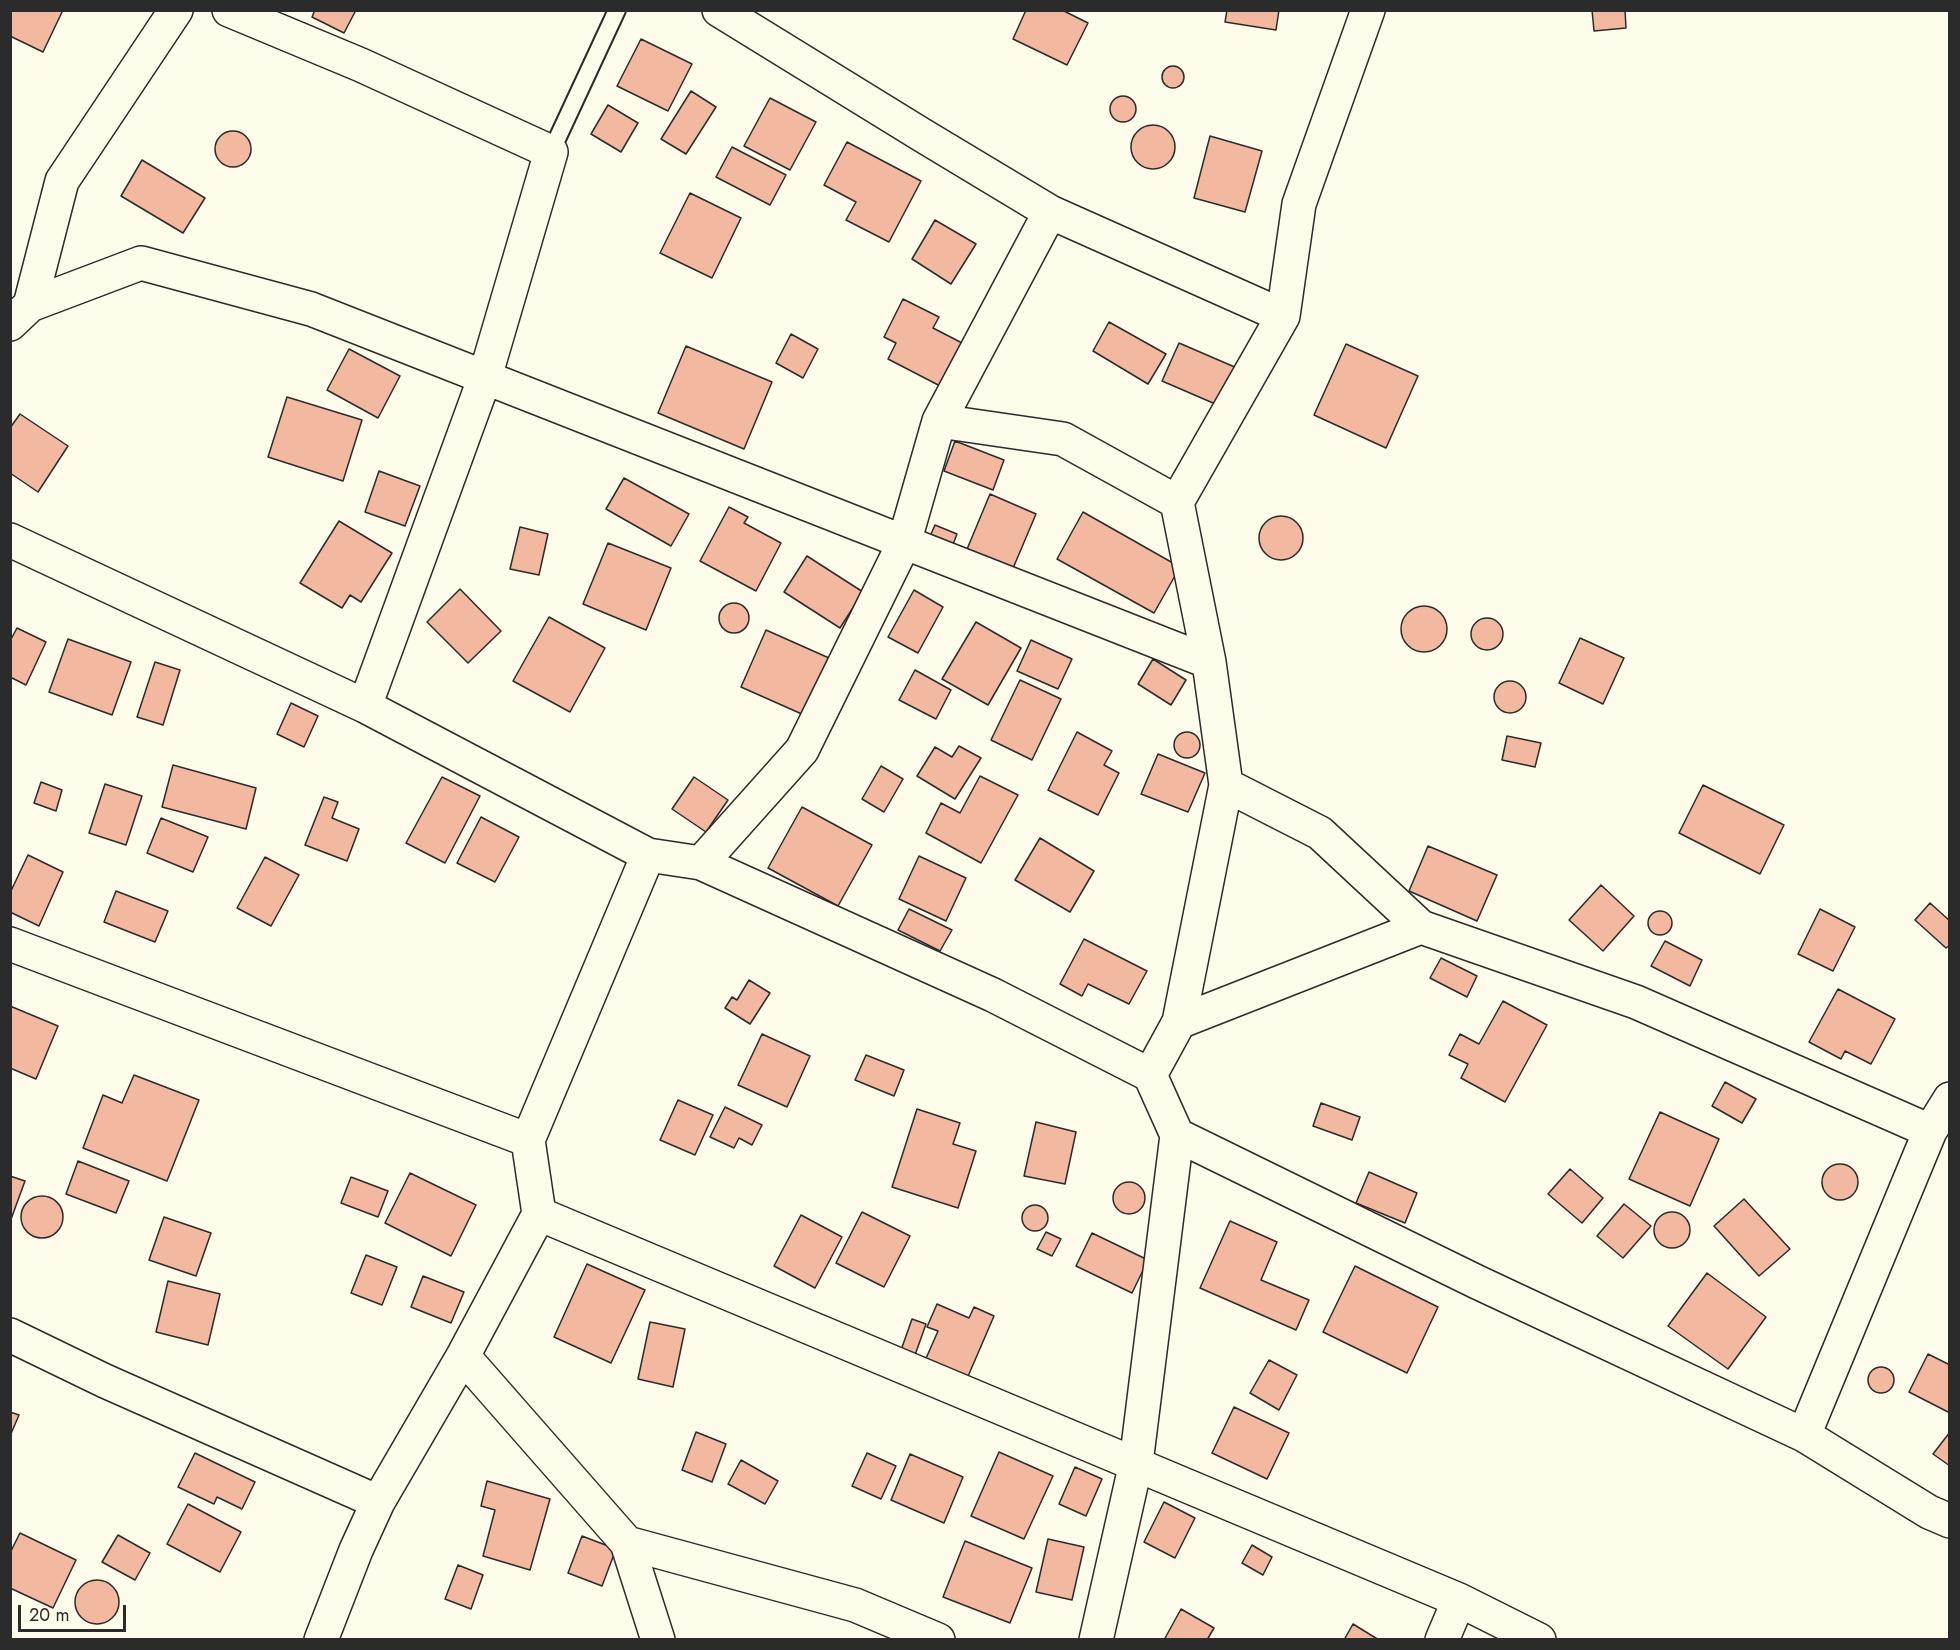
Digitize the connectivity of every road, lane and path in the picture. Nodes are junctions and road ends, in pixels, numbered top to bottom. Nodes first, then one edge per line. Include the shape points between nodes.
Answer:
1 (176, 10) edge
2 (229, 10) edge
3 (617, 10) edge
4 (719, 10) edge
5 (1368, 10) edge
6 (551, 152) junction
7 (1050, 212) junction
8 (20, 314) edge
9 (1283, 316) junction
10 (485, 377) junction
11 (939, 421) junction
12 (1177, 502) junction
13 (10, 540) edge
14 (904, 543) junction
15 (1209, 663) junction
16 (365, 706) junction
17 (1226, 785) junction
18 (648, 855) junction
19 (701, 863) junction
20 (1421, 927) junction
21 (10, 944) edge
22 (1179, 1022) junction
23 (1150, 1075) junction
24 (1950, 1099) edge
25 (1930, 1131) junction
26 (1177, 1135) junction
27 (528, 1140) junction
28 (539, 1214) junction
29 (10, 1335) edge
30 (463, 1356) junction
31 (1804, 1435) junction
32 (1136, 1463) junction
33 (378, 1502) junction
34 (1950, 1521) edge
35 (627, 1543) junction
36 (1459, 1600) junction
37 (321, 1640) edge
38 (658, 1640) edge
39 (938, 1640) edge
40 (1096, 1640) edge
41 (1442, 1640) edge
42 (1539, 1640) edge

1 - 8 street via 62,181
2 - 6 street
3 - 6 lane
4 - 7 street
5 - 9 street via 1299,204
6 - 10 street
7 - 9 street
7 - 11 street
8 - 10 street via 141,263 311,309
9 - 12 street
10 - 14 street
10 - 16 street
11 - 12 street via 1063,439
11 - 14 street
12 - 15 street
13 - 16 street
14 - 15 street
14 - 19 street via 802,750
15 - 17 street
16 - 18 street
17 - 20 street via 1320,833
17 - 22 street
18 - 19 street
18 - 27 street
19 - 23 street via 993,995
20 - 22 street
20 - 25 street via 1636,1002
21 - 27 street
22 - 23 street
23 - 26 street
24 - 25 street
25 - 31 street
26 - 31 street via 1477,1282
26 - 32 street
27 - 28 street
28 - 30 street
28 - 32 street
29 - 33 street
30 - 33 street
30 - 35 street
31 - 34 street
32 - 36 street
32 - 40 street
33 - 37 street
35 - 38 street
35 - 39 street via 855,1605
36 - 41 street
36 - 42 street

